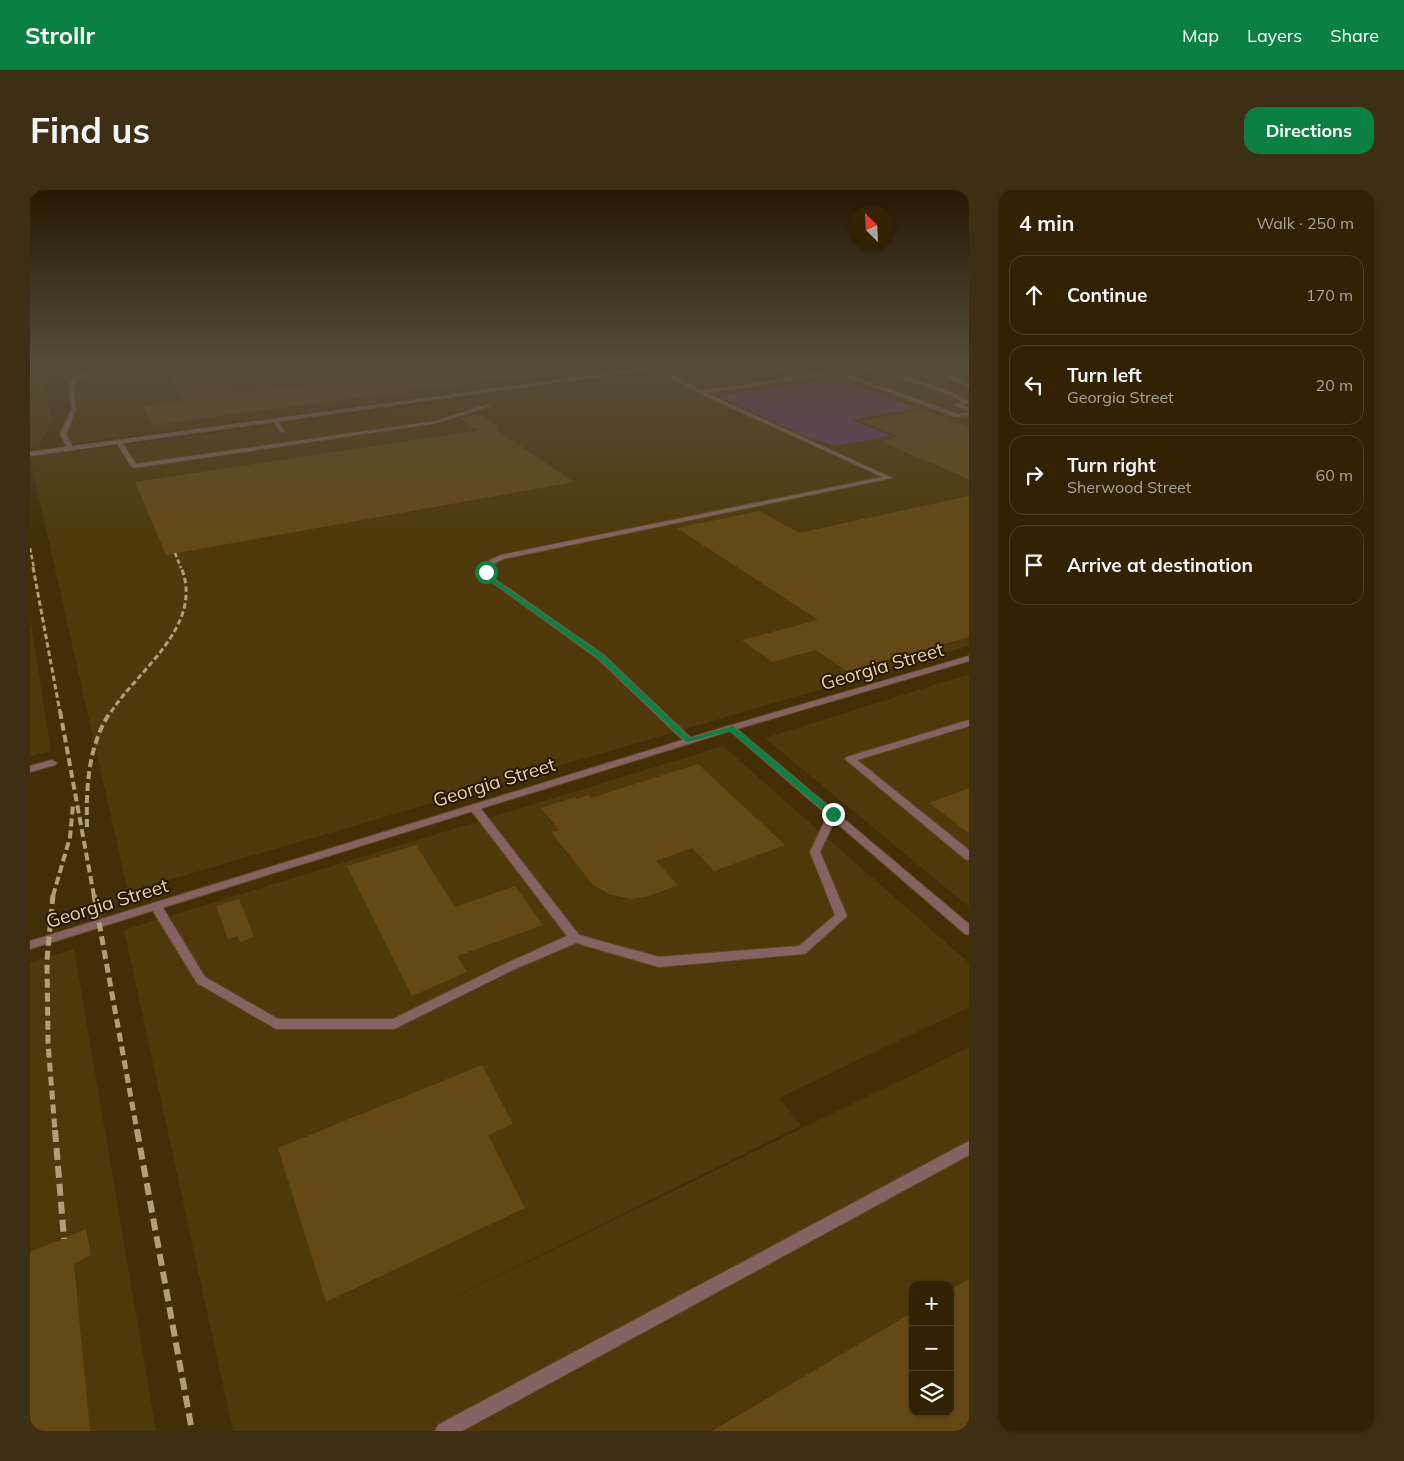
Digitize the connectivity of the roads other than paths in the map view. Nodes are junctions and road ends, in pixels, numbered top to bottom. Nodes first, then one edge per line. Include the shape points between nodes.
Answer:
1 (67, 424) edge
2 (246, 424) edge
3 (278, 424) edge
4 (424, 424) edge
5 (770, 424) edge
6 (284, 431) dead end
7 (118, 442) junction
8 (70, 448) junction
9 (30, 454) edge
10 (969, 658) edge
11 (969, 723) edge
12 (731, 728) junction
13 (688, 741) junction
14 (52, 763) dead end
15 (30, 770) edge
16 (474, 807) junction
17 (833, 814) junction
18 (969, 856) edge
19 (156, 906) junction
20 (969, 931) edge
21 (575, 938) junction
22 (30, 945) edge
23 (969, 1148) edge
24 (444, 1431) edge

1 - 8 street via 63,434
2 - 7 street
3 - 6 street
4 - 7 street via 134,466
5 - 13 street via 888,478 501,557 491,561 486,572 492,580 601,657
7 - 8 street
8 - 9 street
10 - 12 street, Georgia Street
11 - 18 street via 850,759
12 - 13 street, Georgia Street
12 - 17 street
13 - 16 street, Georgia Street
14 - 15 street
16 - 19 street, Georgia Street
16 - 21 street
17 - 20 street
17 - 21 street via 815,852 842,916 802,950 659,962
19 - 21 street via 201,980 276,1024 394,1024
19 - 22 street, Georgia Street
23 - 24 street

